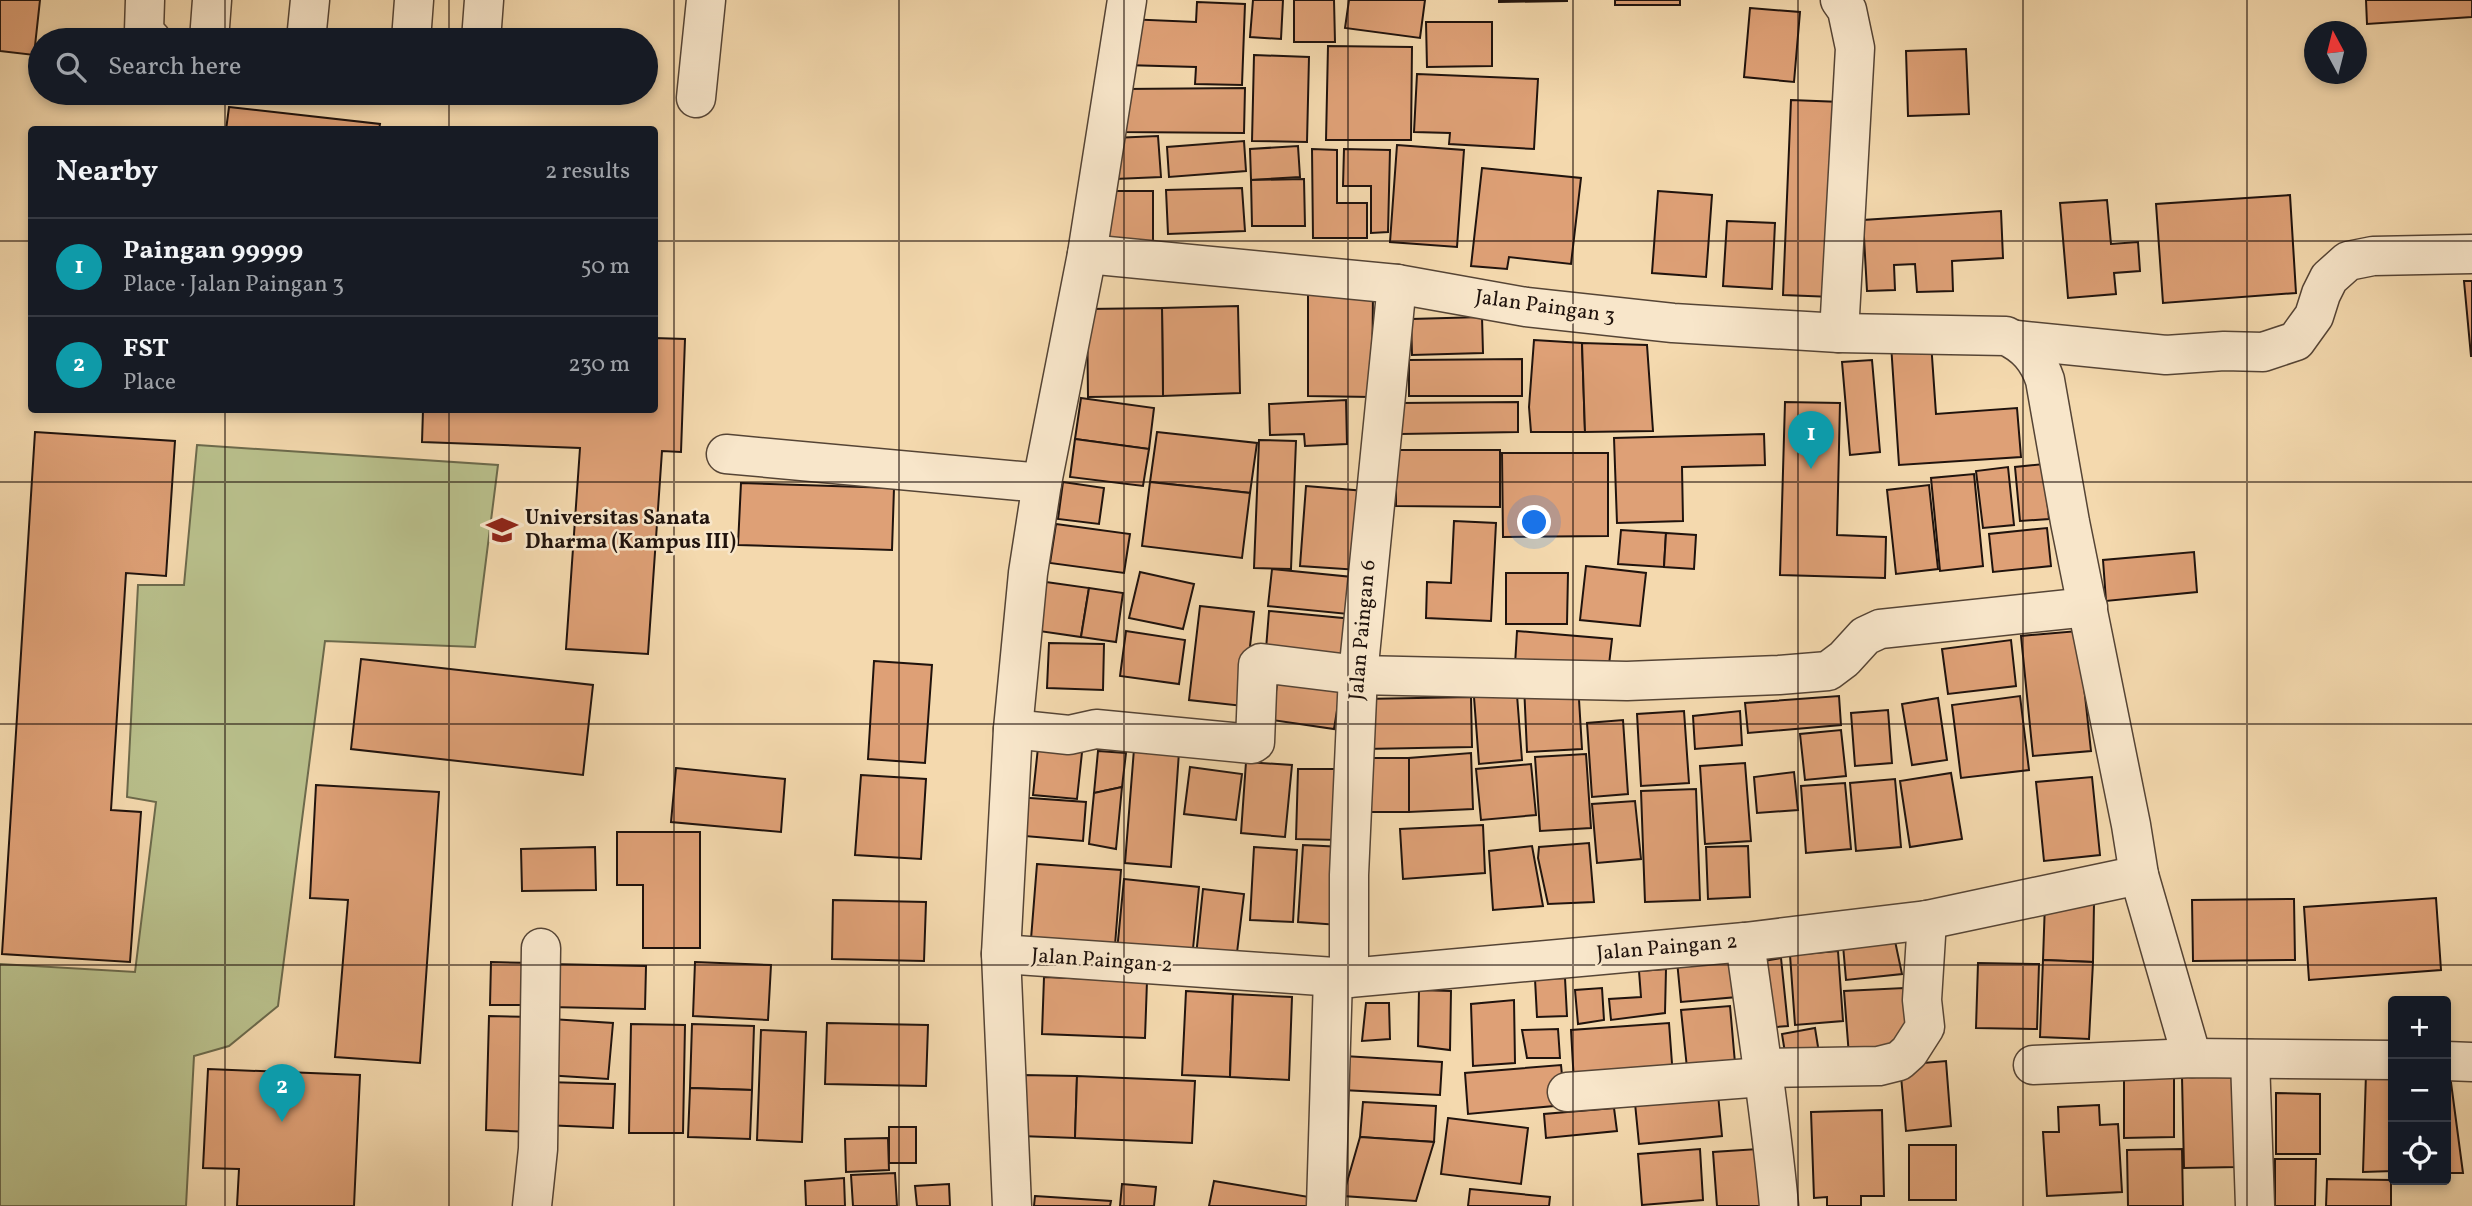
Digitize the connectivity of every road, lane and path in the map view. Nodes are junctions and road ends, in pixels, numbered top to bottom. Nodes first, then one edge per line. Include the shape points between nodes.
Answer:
1 (145, 0) edge
2 (212, 0) edge
3 (310, 0) edge
4 (414, 0) edge
5 (484, 0) edge
6 (706, 0) edge
7 (1127, 0) edge
8 (1840, 0) edge
9 (144, 28) edge
10 (210, 28) edge
11 (307, 28) edge
12 (412, 28) edge
13 (482, 28) edge
14 (696, 98) dead end
15 (1087, 254) junction
16 (2472, 254) edge
17 (1397, 284) junction
18 (1839, 333) junction
19 (2011, 338) junction
20 (726, 454) dead end
21 (1042, 483) junction
22 (2088, 607) junction
23 (1358, 676) junction
24 (1013, 729) junction
25 (2138, 876) junction
26 (1927, 920) junction
27 (1745, 942) junction
28 (541, 948) dead end
29 (1001, 954) junction
30 (1341, 978) junction
31 (2192, 1058) junction
32 (2250, 1059) junction
33 (2388, 1060) edge
34 (2451, 1061) edge
35 (2472, 1062) edge
36 (2034, 1065) dead end
37 (1763, 1073) junction
38 (1567, 1092) dead end
39 (532, 1206) edge
40 (1012, 1206) edge
41 (1326, 1206) edge
42 (1779, 1206) edge
43 (2255, 1206) edge

1 - 9 street
2 - 10 street
3 - 11 street
4 - 12 street
5 - 13 street
6 - 14 street
7 - 15 street
8 - 18 street via 1847,10 1854,48
15 - 17 street, Jalan Paingan 3
15 - 21 street
16 - 19 street, Jalan Paingan 3 via 2374,256 2348,261 2329,278 2314,316 2296,341 2263,352 2166,355
17 - 18 street, Jalan Paingan 3 via 1539,309
17 - 23 street, Jalan Paingan 6
18 - 19 street, Jalan Paingan 3
19 - 22 street via 2032,354 2045,380
20 - 21 street
21 - 24 street
22 - 23 street via 1880,629 1865,636 1828,671 1627,681
22 - 25 street
23 - 24 street via 1259,664 1254,744 1096,729 1069,735
23 - 30 street, Jalan Paingan 6
24 - 29 street
25 - 26 street, Jalan Paingan 2
25 - 31 street
26 - 27 street, Jalan Paingan 2
26 - 37 street via 1922,1000 1925,1027 1909,1052 1899,1061 1879,1066
27 - 30 street, Jalan Paingan 2
27 - 37 street
28 - 39 street via 538,1149
29 - 30 street, Jalan Paingan 2
29 - 40 street
30 - 41 street, Jalan Paingan 6
31 - 32 street
31 - 36 street
32 - 33 street
32 - 43 street
34 - 35 street
37 - 38 street
37 - 42 street

